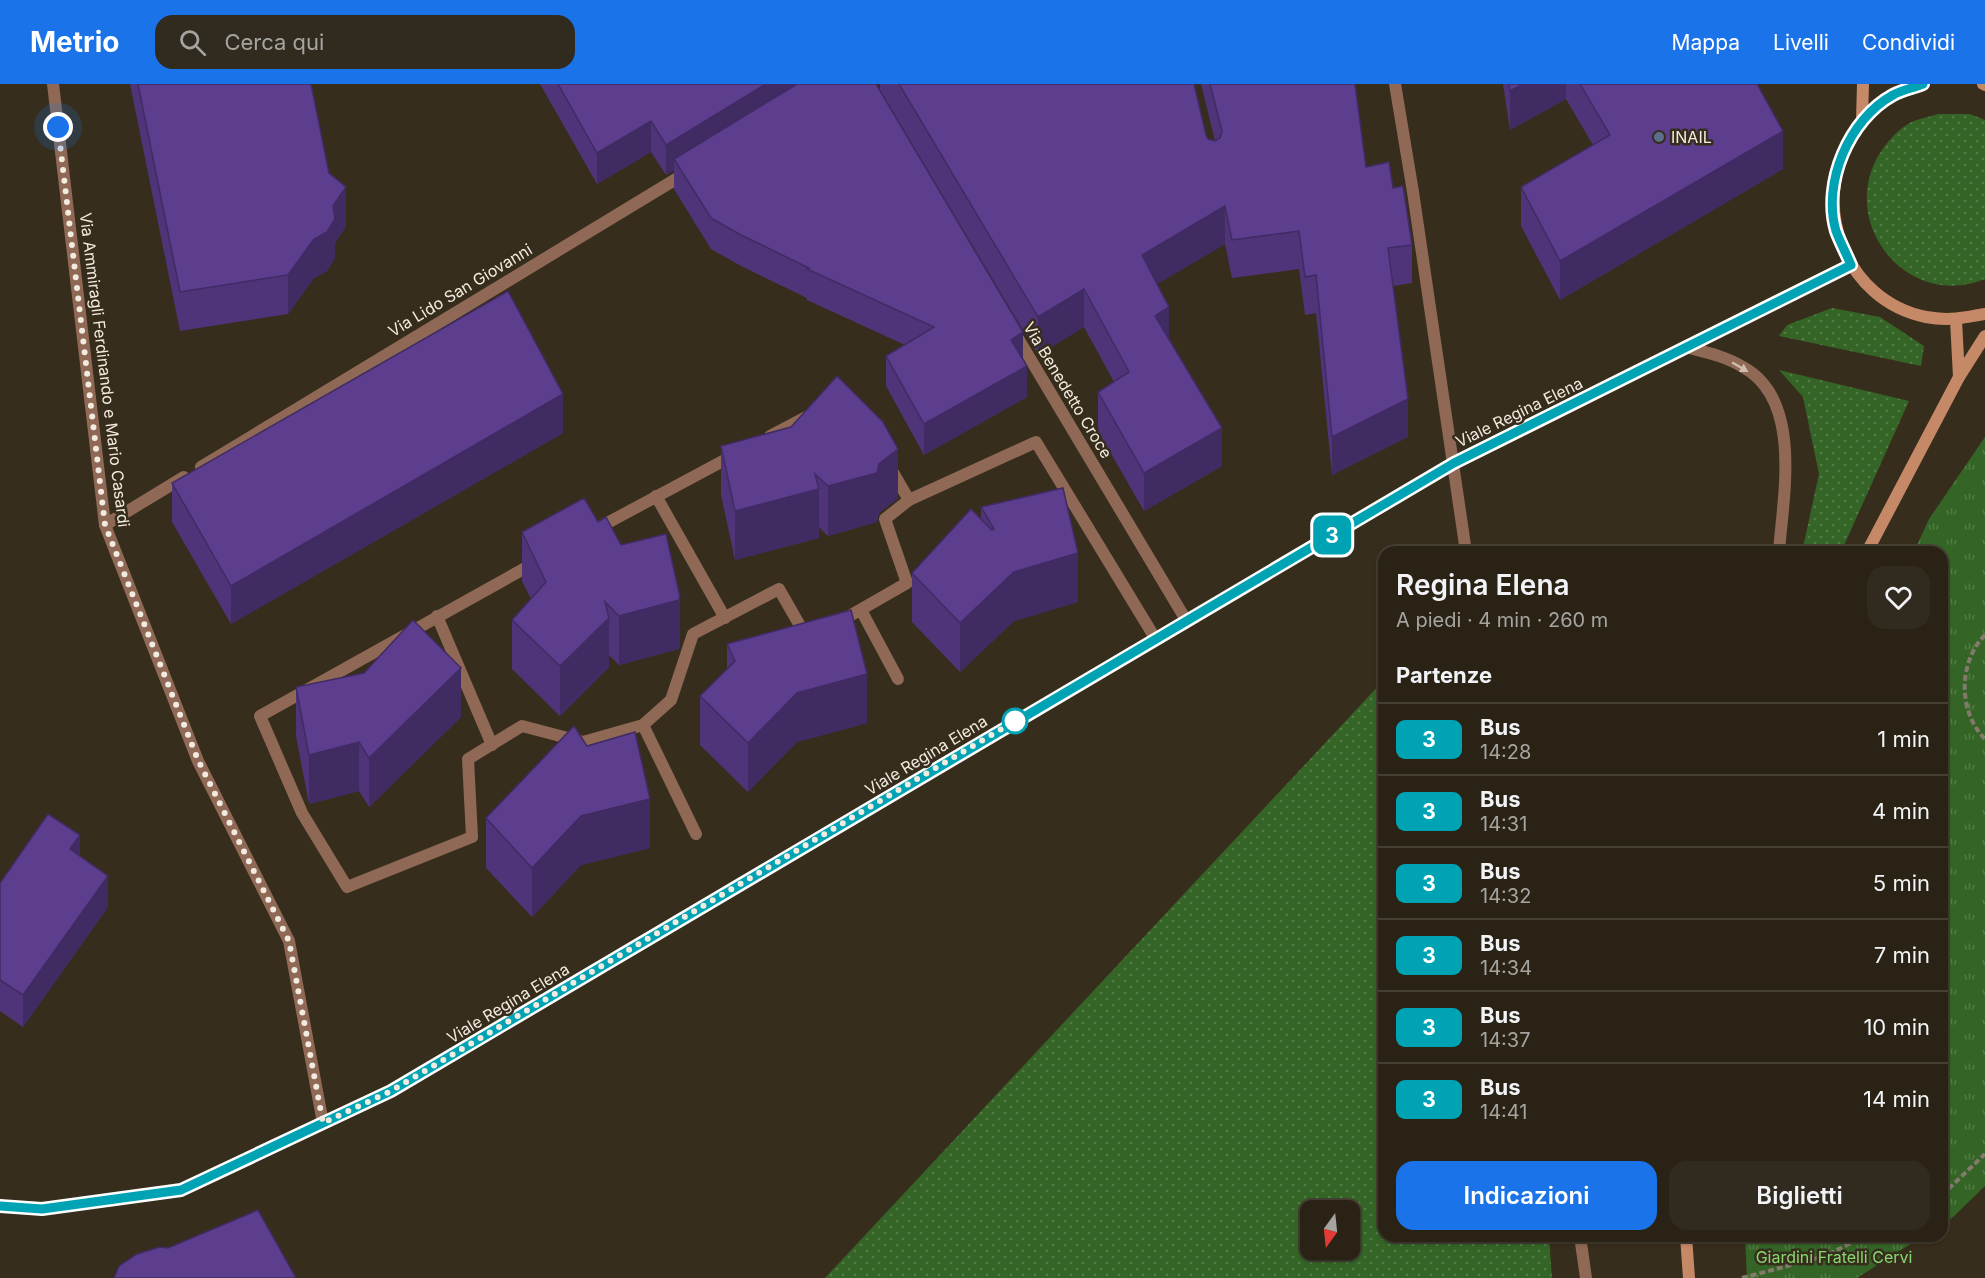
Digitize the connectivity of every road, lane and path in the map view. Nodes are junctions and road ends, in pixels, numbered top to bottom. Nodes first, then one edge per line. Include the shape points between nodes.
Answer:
1 (53, 84) edge
2 (1395, 84) edge
3 (1863, 84) edge
4 (1923, 84) edge
5 (1862, 120) junction
6 (699, 165) edge
7 (1851, 265) junction
8 (1985, 314) edge
9 (1956, 320) junction
10 (1008, 321) edge
11 (1985, 336) edge
12 (1686, 347) junction
13 (1959, 377) junction
14 (817, 411) edge
15 (886, 462) edge
16 (1454, 463) junction
17 (656, 496) junction
18 (909, 500) junction
19 (105, 525) junction
20 (583, 536) edge
21 (1465, 546) edge
22 (1779, 546) edge
23 (1870, 546) edge
24 (552, 554) edge
25 (861, 609) junction
26 (437, 616) junction
27 (725, 618) junction
28 (1186, 620) junction
29 (1985, 635) edge
30 (1155, 638) junction
31 (898, 679) dead end
32 (643, 725) junction
33 (1985, 739) edge
34 (492, 745) junction
35 (696, 834) dead end
36 (323, 1123) junction
37 (1985, 1154) edge
38 (1948, 1189) edge
39 (0, 1206) edge
40 (1582, 1242) edge
41 (1686, 1242) edge
42 (1853, 1242) edge
43 (1586, 1278) edge
44 (1689, 1278) edge
45 (1742, 1278) edge

1 - 19 street, Via Ammiragli Ferdinando e Mario Casardi
2 - 16 street
3 - 5 main road
4 - 5 main road via 1892,96
5 - 7 main road via 1842,153 1832,190 1836,229
6 - 19 street, Via Lido San Giovanni
7 - 9 main road via 1870,288 1896,306 1925,317
7 - 12 street, Viale Regina Elena
8 - 9 main road
9 - 13 main road
10 - 28 street, Via Benedetto Croce
11 - 13 main road
12 - 16 street, Viale Regina Elena
12 -> 22 street via 1745,368 1764,385 1780,414 1785,452
13 - 23 main road
14 - 17 street
15 - 18 street
16 - 21 street
16 - 28 street, Viale Regina Elena
17 - 20 street
17 - 27 street
18 - 25 street via 885,519 907,583
18 - 30 street via 1036,442
19 - 36 street, Via Ammiragli Ferdinando e Mario Casardi via 198,760 289,941
24 - 26 street
25 - 27 street via 808,640 779,589
25 - 31 street
26 - 34 street
26 - 34 street via 260,716 302,813 347,887 472,837 468,759
27 - 32 street via 693,634 671,700
28 - 30 street, Viale Regina Elena
29 - 33 path via 1967,664 1964,688 1968,713
30 - 36 street, Viale Regina Elena via 391,1091
32 - 34 street via 583,742 522,726
32 - 35 street
36 - 39 street, Viale Regina Elena via 181,1190 42,1209
37 - 38 path
40 - 43 street
41 - 44 main road
42 - 45 path via 1825,1256

